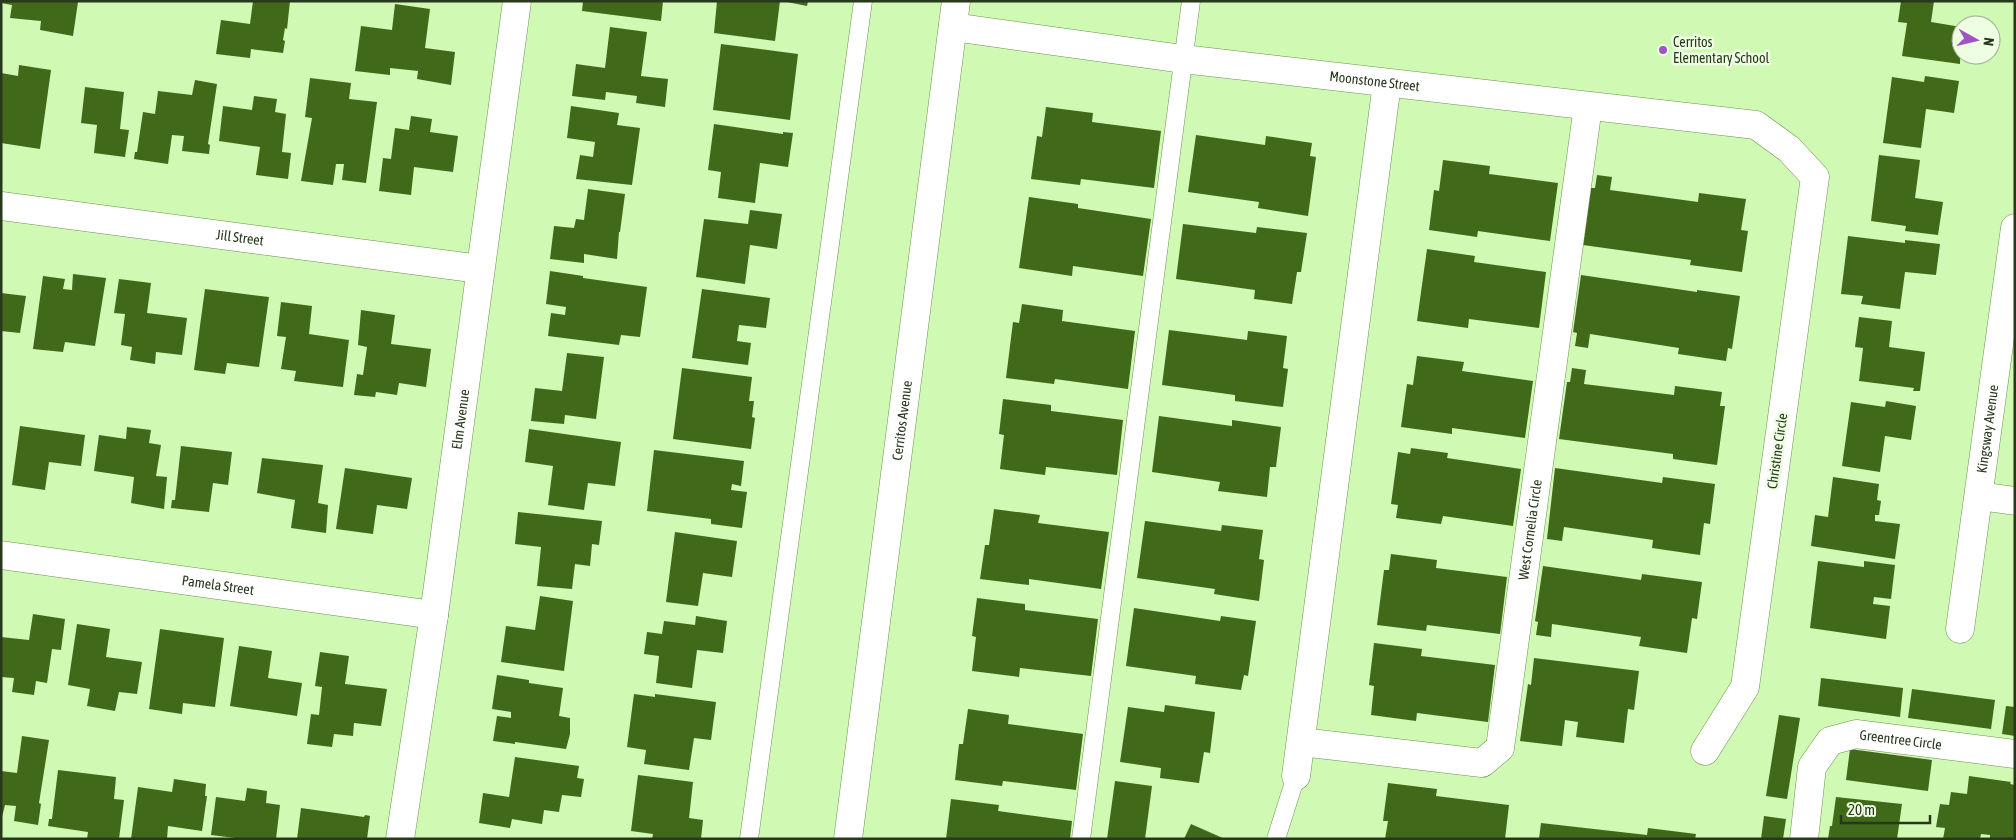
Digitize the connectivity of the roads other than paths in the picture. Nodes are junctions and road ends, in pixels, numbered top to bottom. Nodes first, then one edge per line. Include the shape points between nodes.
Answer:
1 (517, 1) edge
2 (864, 1) edge
3 (1191, 1) edge
4 (955, 14) edge
5 (1183, 59) junction
6 (1387, 83) junction
7 (1588, 106) junction
8 (1789, 149) joint
9 (1, 206) edge
10 (2015, 228) edge
11 (480, 268) junction
12 (1979, 496) junction
13 (2015, 501) edge
14 (1, 555) edge
15 (434, 614) junction
16 (1960, 629) dead end
17 (1301, 742) junction
18 (1705, 751) dead end
19 (2015, 754) edge
20 (1296, 776) joint
21 (400, 839) edge
22 (749, 839) edge
23 (848, 839) edge
24 (1081, 839) edge
25 (1276, 839) edge
26 (1804, 839) edge

1 - 11 street, Elm Avenue
2 - 22 lane
3 - 5 lane
4 - 5 street, Moonstone Street
4 - 23 street, Cerritos Avenue
5 - 6 street, Moonstone Street
5 - 24 lane
6 - 7 street, Moonstone Street
6 - 17 street
7 - 8 street, Moonstone Street via 1756,125
7 - 17 street, West Cornelia Circle via 1500,748 1482,763
8 - 18 street, Christine Circle via 1815,177 1745,687
9 - 11 street, Jill Street
10 - 12 street, Kingsway Avenue
11 - 15 street, Elm Avenue
12 - 13 street
12 - 16 street, Kingsway Avenue
14 - 15 street, Pamela Street
15 - 21 street, Elm Avenue
17 - 20 street
19 - 26 street, Greentree Circle via 1856,734 1830,741 1812,767
20 - 25 lane

